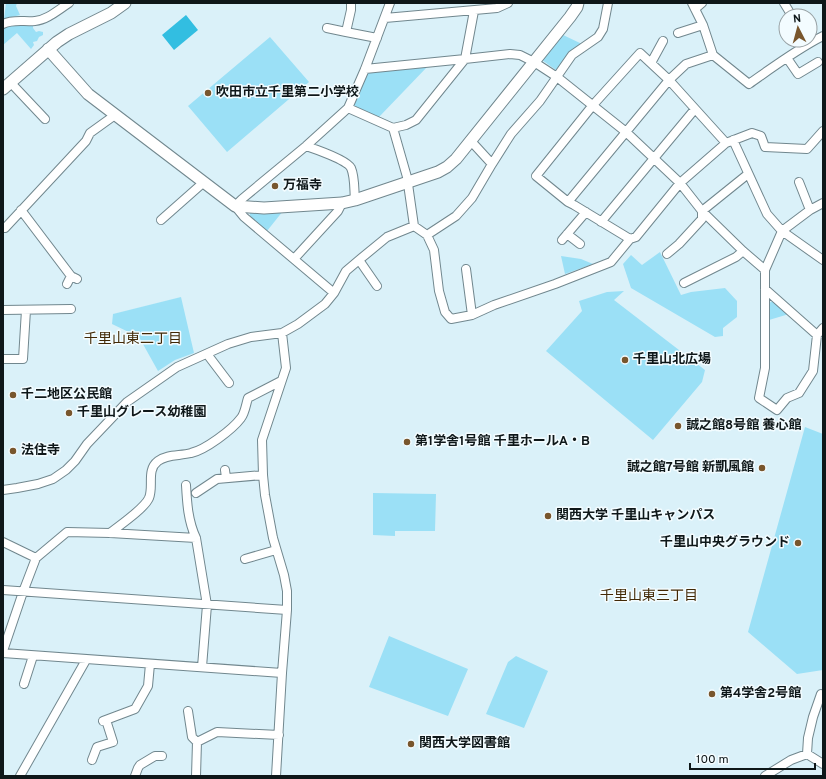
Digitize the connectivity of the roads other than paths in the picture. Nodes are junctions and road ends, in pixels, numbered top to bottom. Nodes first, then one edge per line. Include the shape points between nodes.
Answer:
1 (69, 3) edge
2 (125, 3) edge
3 (351, 3) edge
4 (390, 3) edge
5 (508, 3) edge
6 (578, 3) edge
7 (608, 3) edge
8 (702, 3) edge
9 (694, 6) edge
10 (474, 10) junction
11 (385, 18) junction
12 (3, 24) edge
13 (703, 25) junction
14 (327, 28) dead end
15 (346, 32) junction
16 (678, 33) dead end
17 (377, 38) junction
18 (663, 41) dead end
19 (800, 48) edge
20 (48, 49) junction
21 (713, 56) junction
22 (786, 58) junction
23 (465, 59) junction
24 (534, 62) junction
25 (818, 62) dead end
26 (651, 63) junction
27 (365, 69) junction
28 (557, 77) junction
29 (670, 80) junction
30 (7, 86) edge
31 (592, 106) junction
32 (348, 108) junction
33 (695, 109) junction
34 (116, 115) junction
35 (45, 119) dead end
36 (393, 128) junction
37 (823, 131) edge
38 (626, 132) junction
39 (470, 140) junction
40 (729, 141) junction
41 (306, 146) junction
42 (654, 158) junction
43 (492, 164) junction
44 (748, 174) junction
45 (204, 182) junction
46 (408, 182) junction
47 (799, 182) dead end
48 (680, 183) junction
49 (355, 200) junction
50 (568, 202) junction
51 (342, 203) junction
52 (235, 206) junction
53 (819, 207) edge
54 (21, 210) junction
55 (702, 211) junction
56 (586, 212) junction
57 (161, 220) dead end
58 (601, 222) junction
59 (414, 226) junction
60 (3, 227) edge
61 (782, 231) junction
62 (427, 235) junction
63 (630, 239) junction
64 (580, 244) dead end
65 (742, 251) junction
66 (667, 254) dead end
67 (294, 259) junction
68 (359, 260) junction
69 (823, 260) edge
70 (466, 269) dead end
71 (765, 270) junction
72 (684, 283) dead end
73 (67, 284) dead end
74 (377, 286) dead end
75 (765, 289) junction
76 (334, 293) junction
77 (71, 309) dead end
78 (3, 310) edge
79 (26, 310) junction
80 (472, 315) junction
81 (823, 328) edge
82 (282, 333) junction
83 (817, 335) junction
84 (207, 354) junction
85 (3, 359) edge
86 (281, 381) junction
87 (229, 383) dead end
88 (263, 475) junction
89 (186, 485) dead end
90 (3, 490) edge
91 (196, 493) dead end
92 (110, 533) junction
93 (196, 538) junction
94 (3, 542) edge
95 (276, 550) junction
96 (36, 558) junction
97 (244, 559) dead end
98 (3, 590) edge
99 (23, 592) junction
100 (208, 605) junction
101 (287, 610) junction
102 (3, 652) edge
103 (33, 656) junction
104 (86, 660) junction
105 (150, 664) junction
106 (202, 668) junction
107 (282, 673) junction
108 (24, 684) dead end
109 (821, 694) dead end
110 (188, 711) dead end
111 (279, 735) junction
112 (197, 742) junction
113 (807, 754) junction
114 (162, 756) dead end
115 (92, 760) dead end
116 (823, 764) edge
117 (20, 776) edge
118 (135, 776) edge
119 (196, 776) edge
120 (276, 776) edge
121 (765, 776) edge

1 - 12 street via 41,20
2 - 20 street via 69,34
3 - 15 street
4 - 11 street
5 - 10 street via 497,8
6 - 24 street
7 - 28 street via 603,29 598,37 572,55
8 - 9 street
9 - 13 street
10 - 11 street
10 - 23 street
11 - 17 street
13 - 16 street
13 - 21 street
14 - 15 street
15 - 17 street
17 - 27 street
18 - 26 street
19 - 22 street
20 - 30 street
20 - 34 street via 88,94
21 - 22 street via 749,84
21 - 29 street via 686,64
22 - 25 street via 798,74
23 - 24 street via 510,54 520,55
23 - 27 street
23 - 36 street via 416,120 406,126
24 - 28 street
24 - 39 street
26 - 29 street
26 - 31 street via 640,53
27 - 32 street
28 - 31 street
28 - 43 street via 511,134
29 - 33 street
29 - 38 street
30 - 35 street
31 - 38 street
31 - 50 street via 536,176
32 - 36 street
32 - 41 street
33 - 40 street
33 - 42 street
34 - 45 street
34 - 54 street via 90,133 86,141
36 - 46 street
37 - 40 street via 806,149 765,147 760,136 752,133
38 - 42 street
38 - 50 street
39 - 43 street
39 - 46 street via 447,167
40 - 44 street
40 - 48 street
41 - 49 street via 350,166
41 - 52 street
42 - 48 street
42 - 58 street
43 - 62 street via 472,198 456,216
44 - 55 street
44 - 61 street via 767,214
45 - 52 street
45 - 57 street
46 - 49 street
46 - 59 street
47 - 53 street
48 - 55 street
48 - 63 street via 636,238
49 - 51 street
50 - 56 street
51 - 52 street via 264,208
51 - 67 street via 338,211
52 - 67 street via 244,217
53 - 61 street
54 - 60 street
54 - 73 street via 74,278
55 - 65 street
55 - 66 street via 702,218
56 - 58 street
56 - 64 street via 565,237
58 - 63 street
59 - 62 street
59 - 68 street via 387,237
61 - 69 street
61 - 71 street
62 - 80 street via 434,250 439,291 445,312 451,319
63 - 80 street via 611,262
65 - 71 street
65 - 72 street via 736,257
67 - 76 street
68 - 74 street
68 - 76 street via 346,271
70 - 80 street
71 - 75 street
75 - 83 street
75 - 83 street via 765,368 759,398 777,410 787,398 799,393 813,371
76 - 82 street via 325,304
77 - 79 street
78 - 79 street
79 - 85 street via 23,359
81 - 83 street
82 - 84 street via 251,337
82 - 86 street via 286,368
84 - 87 street
84 - 90 street via 177,367 127,402 86,444 75,461 53,479
86 - 88 street via 262,440
86 - 92 street via 248,398 241,418 210,444 193,453 158,460 151,474 149,498
88 - 91 street via 225,474
88 - 95 street
89 - 93 street via 187,504
92 - 93 street
92 - 96 street via 67,532
93 - 100 street
94 - 96 street
95 - 97 street
95 - 101 street via 287,591
96 - 99 street
98 - 99 street
99 - 100 street
99 - 102 street
100 - 101 street
100 - 106 street
101 - 107 street
102 - 103 street
103 - 104 street
103 - 108 street
104 - 105 street
104 - 117 street
105 - 106 street
105 - 115 street via 148,686 135,709 104,721 113,742 97,747
106 - 107 street
107 - 111 street
109 - 113 street via 808,738
110 - 112 street via 192,737
111 - 112 street via 217,732
111 - 120 street
112 - 119 street
113 - 116 street
113 - 121 street via 791,760
114 - 118 street via 143,759

